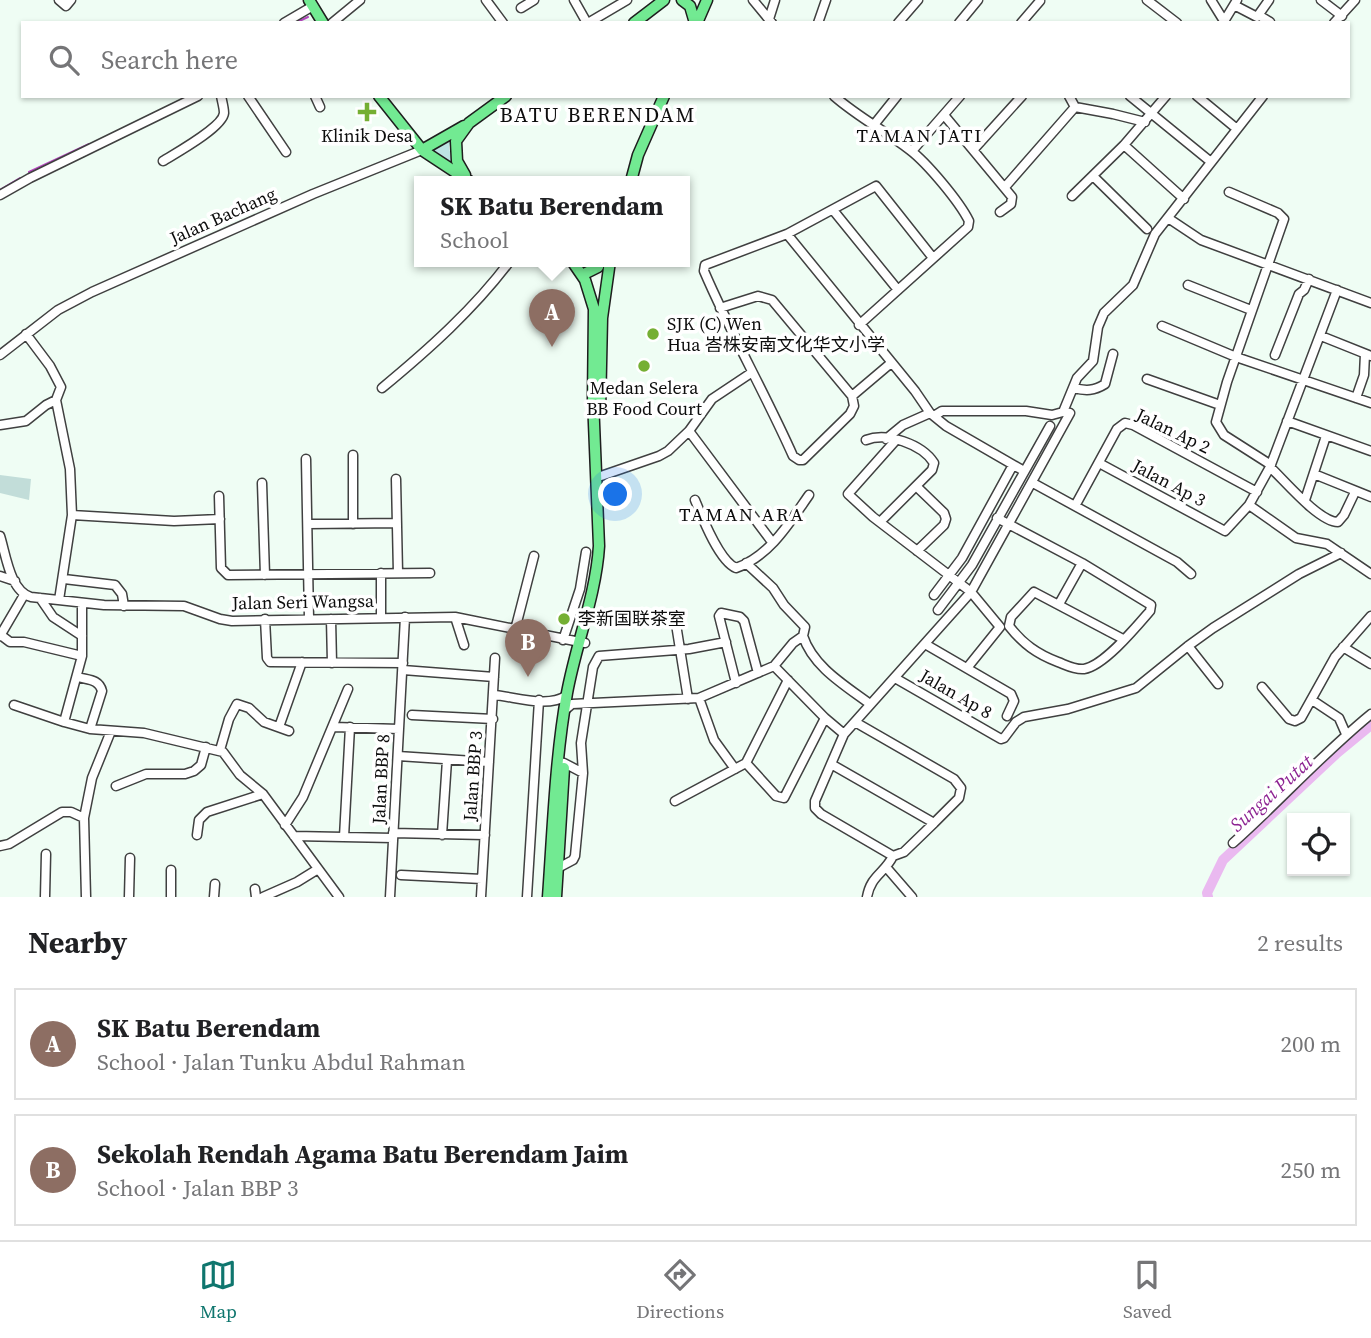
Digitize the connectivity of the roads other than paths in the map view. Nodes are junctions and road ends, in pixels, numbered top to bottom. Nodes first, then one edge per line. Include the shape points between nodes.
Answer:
1 (59, 0) edge
2 (71, 0) edge
3 (360, 0) edge
4 (486, 0) edge
5 (534, 0) edge
6 (574, 0) edge
7 (627, 0) edge
8 (682, 0) edge
9 (707, 0) edge
10 (753, 0) edge
11 (775, 0) edge
12 (826, 0) edge
13 (918, 0) edge
14 (978, 0) edge
15 (1147, 0) edge
16 (1211, 0) edge
17 (1269, 0) edge
18 (1321, 0) edge
19 (1355, 0) edge
20 (665, 1) edge
21 (1041, 1) edge
22 (311, 3) edge
23 (1236, 3) edge
24 (521, 8) dead end
25 (1260, 16) junction
26 (1342, 16) junction
27 (287, 21) edge
28 (319, 21) edge
29 (334, 21) edge
30 (502, 21) edge
31 (587, 21) edge
32 (591, 21) edge
33 (637, 21) edge
34 (695, 21) edge
35 (697, 21) edge
36 (770, 21) edge
37 (819, 21) edge
38 (900, 21) edge
39 (961, 21) edge
40 (1025, 21) edge
41 (1174, 21) edge
42 (1223, 21) edge
43 (1225, 21) edge
44 (1271, 21) edge
45 (1336, 21) edge
46 (221, 98) edge
47 (249, 98) edge
48 (315, 98) edge
49 (381, 98) edge
50 (503, 98) edge
51 (663, 98) edge
52 (836, 98) edge
53 (895, 98) edge
54 (958, 98) edge
55 (1020, 98) edge
56 (1070, 98) edge
57 (1132, 98) edge
58 (1164, 98) edge
59 (1199, 98) edge
60 (1262, 98) edge
61 (181, 100) edge
62 (320, 107) dead end
63 (1075, 107) junction
64 (1152, 114) junction
65 (944, 115) junction
66 (1145, 122) junction
67 (469, 123) junction
68 (873, 126) junction
69 (1237, 129) junction
70 (1124, 145) junction
71 (974, 149) junction
72 (422, 150) junction
73 (286, 152) dead end
74 (912, 152) junction
75 (638, 155) junction
76 (163, 161) dead end
77 (1211, 162) junction
78 (462, 176) edge
79 (466, 176) edge
80 (627, 176) edge
81 (632, 176) edge
82 (1093, 176) junction
83 (1004, 187) junction
84 (1229, 192) dead end
85 (0, 195) edge
86 (1072, 196) dead end
87 (1184, 199) junction
88 (833, 210) junction
89 (1000, 212) dead end
90 (1168, 218) junction
91 (1147, 229) dead end
92 (787, 234) junction
93 (933, 258) junction
94 (1269, 265) junction
95 (505, 267) edge
96 (576, 267) edge
97 (598, 267) edge
98 (609, 267) edge
99 (582, 275) junction
100 (1304, 278) junction
101 (1188, 285) dead end
102 (898, 290) junction
103 (1338, 290) junction
104 (1371, 303) edge
105 (720, 308) junction
106 (1251, 310) junction
107 (859, 325) junction
108 (1162, 326) dead end
109 (26, 334) junction
110 (1321, 336) junction
111 (1, 353) edge
112 (1113, 354) dead end
113 (1275, 355) dead end
114 (1368, 355) edge
115 (1236, 357) junction
116 (891, 363) junction
117 (751, 373) junction
118 (1147, 379) dead end
119 (1303, 380) junction
120 (382, 387) dead end
121 (1073, 387) junction
122 (852, 397) junction
123 (1356, 398) junction
124 (56, 400) junction
125 (1371, 403) edge
126 (1220, 405) junction
127 (1070, 413) dead end
128 (932, 414) junction
129 (1287, 421) junction
130 (0, 425) edge
131 (1049, 426) dead end
132 (690, 430) junction
133 (1326, 436) junction
134 (886, 439) junction
135 (866, 440) dead end
136 (896, 440) junction
137 (1371, 451) edge
138 (353, 455) dead end
139 (306, 459) dead end
140 (1099, 463) junction
141 (1013, 465) junction
142 (1271, 466) junction
143 (1024, 471) junction
144 (1314, 474) junction
145 (601, 476) junction
146 (396, 479) dead end
147 (1033, 482) junction
148 (262, 483) dead end
149 (916, 486) junction
150 (1257, 492) junction
151 (1354, 492) junction
152 (809, 495) dead end
153 (219, 496) dead end
154 (1371, 498) edge
155 (695, 499) dead end
156 (1305, 500) junction
157 (1249, 505) junction
158 (1074, 506) junction
159 (72, 515) junction
160 (220, 519) junction
161 (997, 519) junction
162 (880, 522) junction
163 (397, 523) junction
164 (308, 524) junction
165 (353, 524) junction
166 (1009, 525) junction
167 (0, 537) edge
168 (772, 542) junction
169 (916, 551) junction
170 (586, 552) dead end
171 (1341, 553) junction
172 (534, 556) dead end
173 (746, 563) junction
174 (1082, 563) junction
175 (381, 573) junction
176 (402, 573) junction
177 (430, 573) dead end
178 (1371, 573) edge
179 (1191, 574) dead end
180 (265, 575) junction
181 (309, 575) junction
182 (0, 576) edge
183 (950, 576) junction
184 (64, 579) junction
185 (582, 579) junction
186 (15, 581) junction
187 (594, 582) junction
188 (959, 583) junction
189 (971, 592) junction
190 (934, 594) dead end
191 (24, 595) junction
192 (40, 598) junction
193 (60, 600) junction
194 (82, 603) junction
195 (588, 604) junction
196 (1059, 604) junction
197 (124, 606) junction
198 (938, 610) dead end
199 (1371, 616) edge
200 (381, 617) junction
201 (405, 617) junction
202 (455, 617) junction
203 (309, 618) junction
204 (675, 618) dead end
205 (265, 619) junction
206 (331, 619) junction
207 (515, 630) junction
208 (1, 636) edge
209 (82, 636) junction
210 (803, 636) junction
211 (1124, 639) junction
212 (563, 640) junction
213 (726, 642) junction
214 (582, 643) junction
215 (925, 644) junction
216 (464, 645) dead end
217 (1188, 646) junction
218 (1343, 647) junction
219 (680, 650) junction
220 (82, 656) junction
221 (495, 658) dead end
222 (302, 662) junction
223 (332, 663) junction
224 (1371, 664) edge
225 (403, 666) junction
226 (774, 666) junction
227 (967, 668) junction
228 (758, 673) junction
229 (78, 677) junction
230 (494, 677) junction
231 (895, 678) junction
232 (788, 680) junction
233 (736, 683) junction
234 (1218, 684) dead end
235 (1262, 687) dead end
236 (348, 689) dead end
237 (494, 695) junction
238 (698, 698) junction
239 (688, 699) junction
240 (569, 700) junction
241 (1312, 700) junction
242 (543, 701) junction
243 (870, 704) junction
244 (14, 705) dead end
245 (588, 705) junction
246 (1371, 714) edge
247 (412, 715) dead end
248 (1007, 716) dead end
249 (825, 718) junction
250 (493, 719) junction
251 (64, 722) junction
252 (855, 722) junction
253 (279, 727) junction
254 (334, 727) junction
255 (351, 727) junction
256 (90, 729) junction
257 (399, 729) junction
258 (111, 731) junction
259 (289, 731) dead end
260 (561, 733) junction
261 (844, 734) junction
262 (1346, 734) junction
263 (206, 747) junction
264 (219, 750) junction
265 (398, 756) junction
266 (447, 760) junction
267 (489, 762) junction
268 (564, 763) junction
269 (746, 763) junction
270 (831, 764) junction
271 (735, 769) junction
272 (583, 773) junction
273 (116, 786) dead end
274 (263, 794) junction
275 (675, 801) dead end
276 (84, 818) junction
277 (934, 823) junction
278 (285, 825) junction
279 (197, 835) dead end
280 (442, 835) junction
281 (485, 835) junction
282 (294, 836) junction
283 (393, 836) junction
284 (344, 837) junction
285 (1233, 843) dead end
286 (0, 846) edge
287 (46, 855) dead end
288 (893, 856) junction
289 (130, 858) dead end
290 (886, 867) junction
291 (558, 868) junction
292 (318, 869) junction
293 (171, 870) dead end
294 (401, 875) dead end
295 (482, 879) junction
296 (215, 884) dead end
297 (46, 897) edge
298 (86, 897) edge
299 (129, 897) edge
300 (171, 897) edge
301 (214, 897) edge
302 (263, 897) edge
303 (339, 897) edge
304 (390, 897) edge
305 (481, 897) edge
306 (527, 897) edge
307 (548, 897) edge
308 (556, 897) edge
309 (867, 897) edge
310 (912, 897) edge

1 - 2 street via 66,6
3 - 29 street
4 - 30 street
5 - 24 street
6 - 31 street
7 - 32 street
8 - 34 main road via 690,6
9 - 35 main road
10 - 36 street
11 - 36 street
12 - 37 street
13 - 38 street
14 - 39 street
15 - 41 street
16 - 42 street
17 - 25 street
18 - 26 street
19 - 26 street
20 - 33 main road
21 - 40 street
22 - 27 street
22 - 28 main road
23 - 25 street
23 - 43 street
25 - 44 street
26 - 45 street
46 - 76 street via 222,119
47 - 73 street
48 - 62 street
49 - 72 main road
50 - 67 main road, Jalan Bachang
51 - 75 main road
52 - 68 street
53 - 68 street
54 - 65 street
55 - 71 street
56 - 63 street
57 - 64 street
58 - 64 street
59 - 69 street
60 - 69 street
61 - 85 street
63 - 66 street
63 - 83 street
64 - 66 street
64 - 77 street
65 - 71 street
65 - 74 street
66 - 70 street
67 - 72 main road, Jalan Bachang
67 - 79 main road via 455,146
68 - 74 street
69 - 77 street
70 - 82 street
70 - 87 street
71 - 83 street
72 - 78 main road
72 - 109 street, Jalan Bachang via 92,292
74 - 93 street via 968,218 968,226
75 - 80 main road
75 - 81 main road
77 - 87 street
82 - 86 street
82 - 91 street
83 - 89 street via 1012,201
84 - 94 street via 1283,219
87 - 90 street
88 - 92 street
88 - 93 street via 876,186
88 - 102 street
90 - 94 street via 1193,236
90 - 121 street via 1152,240 1133,285 1100,320 1093,361
92 - 105 street via 705,265
92 - 107 street
93 - 102 street
94 - 100 street
94 - 106 street
95 - 120 street via 446,332
96 - 99 main road
97 - 99 main road
98 - 145 main road via 600,356
99 - 187 main road via 594,309 598,546
100 - 103 street
100 - 113 street
101 - 106 street
102 - 107 street
103 - 104 street
103 - 110 street
105 - 117 street
105 - 122 street via 758,296 772,300
106 - 115 street
107 - 116 street
108 - 115 street
109 - 111 street, Jalan Bachang
109 - 124 street via 61,387
110 - 114 street
110 - 119 street
112 - 121 street via 1105,384 1096,389
114 - 123 street
115 - 119 street
115 - 126 street
116 - 122 street
116 - 128 street
117 - 122 street via 799,460 850,414
117 - 132 street via 712,399
118 - 126 street
119 - 123 street
119 - 129 street
121 - 128 street via 1059,414
123 - 125 street
124 - 130 street via 26,421
124 - 159 street via 70,469
126 - 142 street via 1216,422 1220,431
127 - 147 street
128 - 134 street via 903,425
128 - 141 street via 954,432
129 - 133 street
129 - 142 street
131 - 143 street
132 - 145 street via 659,456
132 - 168 street
133 - 137 street
133 - 144 street
134 - 135 street
134 - 136 street
136 - 149 street via 920,450 934,463
136 - 162 street via 848,494
138 - 165 street
139 - 164 street
140 - 150 street, Jalan Ap 2 via 1119,426 1128,423
140 - 157 street, Jalan Ap 3 via 1225,531
140 - 158 street, Jalan Ap 2
141 - 143 street
141 - 183 street
142 - 150 street
142 - 156 street
143 - 161 street
144 - 151 street
144 - 156 street
145 - 214 main road via 604,562
146 - 163 street
147 - 158 street
147 - 166 street
148 - 180 street
149 - 162 street
149 - 169 street via 946,519
150 - 157 street
151 - 154 street
151 - 156 street via 1336,523
152 - 168 street
153 - 160 street
155 - 173 street via 730,565 736,568
157 - 171 street via 1296,538 1327,544
158 - 179 street
159 - 160 street
159 - 184 street
160 - 180 street via 224,572
161 - 166 street
161 - 188 street
162 - 169 street
163 - 165 street
163 - 176 street
164 - 165 street
164 - 181 street
166 - 174 street
166 - 189 street
167 - 186 street
168 - 173 street
169 - 183 street
170 - 185 street
171 - 178 street
171 - 217 street via 1299,574
172 - 207 street
173 - 210 street via 803,623
174 - 196 street
174 - 211 street via 1151,604
175 - 176 street
175 - 181 street
175 - 200 street
176 - 177 street
180 - 181 street
181 - 203 street
182 - 186 street
183 - 188 street
183 - 190 street
184 - 193 street
184 - 197 street via 115,585
185 - 187 street
185 - 212 street
186 - 191 street
187 - 195 main road
188 - 189 street
188 - 198 street
189 - 215 street
189 - 227 street via 1000,627
191 - 192 street, Jalan Seri Wangsa
191 - 208 street
192 - 193 street, Jalan Seri Wangsa
192 - 209 street via 53,617
193 - 194 street, Jalan Seri Wangsa
194 - 197 street, Jalan Seri Wangsa
194 - 209 street
195 - 212 street via 576,633
195 - 214 main road
196 - 211 street
196 - 211 street via 1034,592 1011,617 1009,626 1042,656 1076,669 1097,663
197 - 205 street, Jalan Seri Wangsa via 184,606 220,619
199 - 218 street
200 - 201 street, Jalan Seri Wangsa
200 - 206 street, Jalan Seri Wangsa
201 - 202 street, Jalan Seri Wangsa
201 - 225 street, Jalan BBP 8
202 - 207 street, Jalan Seri Wangsa
202 - 216 street
203 - 205 street, Jalan Seri Wangsa
203 - 206 street, Jalan Seri Wangsa
204 - 219 street
205 - 222 street via 268,660
206 - 223 street
207 - 212 street, Jalan Seri Wangsa
208 - 220 street via 10,642
209 - 220 street
210 - 226 street
210 - 243 street via 827,671
212 - 214 street, Jalan Seri Wangsa
213 - 219 street
213 - 228 street via 719,616 723,612 744,621
213 - 233 street
214 - 240 main road
215 - 227 street
215 - 231 street
217 - 231 street, Jalan Ap 8 via 1136,688 1024,717 1001,739
217 - 234 street
218 - 224 street
218 - 241 street
219 - 239 street
219 - 245 street via 599,656
220 - 229 street
221 - 230 street, Jalan BBP 3
222 - 223 street
222 - 253 street
223 - 225 street
225 - 230 street
225 - 257 street, Jalan BBP 8
226 - 228 street
226 - 232 street
227 - 248 street via 1014,696
228 - 233 street
229 - 251 street
229 - 256 street via 96,681 102,691
230 - 237 street, Jalan BBP 3
231 - 243 street
232 - 249 street
232 - 269 street
233 - 238 street
235 - 241 street via 1295,722
236 - 254 street
237 - 242 street
237 - 250 street, Jalan BBP 3
238 - 239 street
238 - 271 street via 714,740
239 - 245 street
240 - 242 street
240 - 245 street
240 - 260 main road
240 - 268 main road
241 - 262 street via 1339,718
242 - 260 street via 559,711
242 - 306 street
243 - 252 street
244 - 251 street
245 - 272 street via 581,743
246 - 262 street
247 - 250 street
249 - 261 street
249 - 269 street via 784,798 776,796
250 - 267 street, Jalan BBP 3
251 - 256 street
252 - 261 street
252 - 277 street via 958,783 959,798
253 - 259 street
253 - 264 street via 237,704
254 - 255 street
254 - 278 street via 303,797
255 - 257 street
255 - 284 street
256 - 258 street
257 - 265 street, Jalan BBP 8
258 - 263 street
258 - 276 street via 92,778
260 - 307 main road
261 - 270 street
262 - 285 street
263 - 264 street
263 - 273 street via 201,765 190,773 146,774
264 - 274 street
265 - 266 street
265 - 283 street, Jalan BBP 8
266 - 267 street
266 - 280 street
267 - 281 street, Jalan BBP 3
268 - 272 street
268 - 291 main road
269 - 271 street
270 - 277 street
270 - 288 street via 815,808
271 - 275 street
272 - 291 street via 575,856
274 - 278 street
274 - 279 street via 206,812 199,820
276 - 286 street via 62,812
276 - 298 street
277 - 288 street via 904,852
278 - 282 street
280 - 281 street
280 - 283 street
281 - 295 street, Jalan BBP 3
282 - 284 street
282 - 292 street
283 - 284 street
283 - 304 street, Jalan BBP 8
287 - 297 street
288 - 290 street
289 - 299 street
290 - 309 street via 870,884
290 - 310 street
291 - 308 main road
292 - 302 street
292 - 303 street
293 - 300 street
294 - 295 street
295 - 305 street, Jalan BBP 3
296 - 301 street

